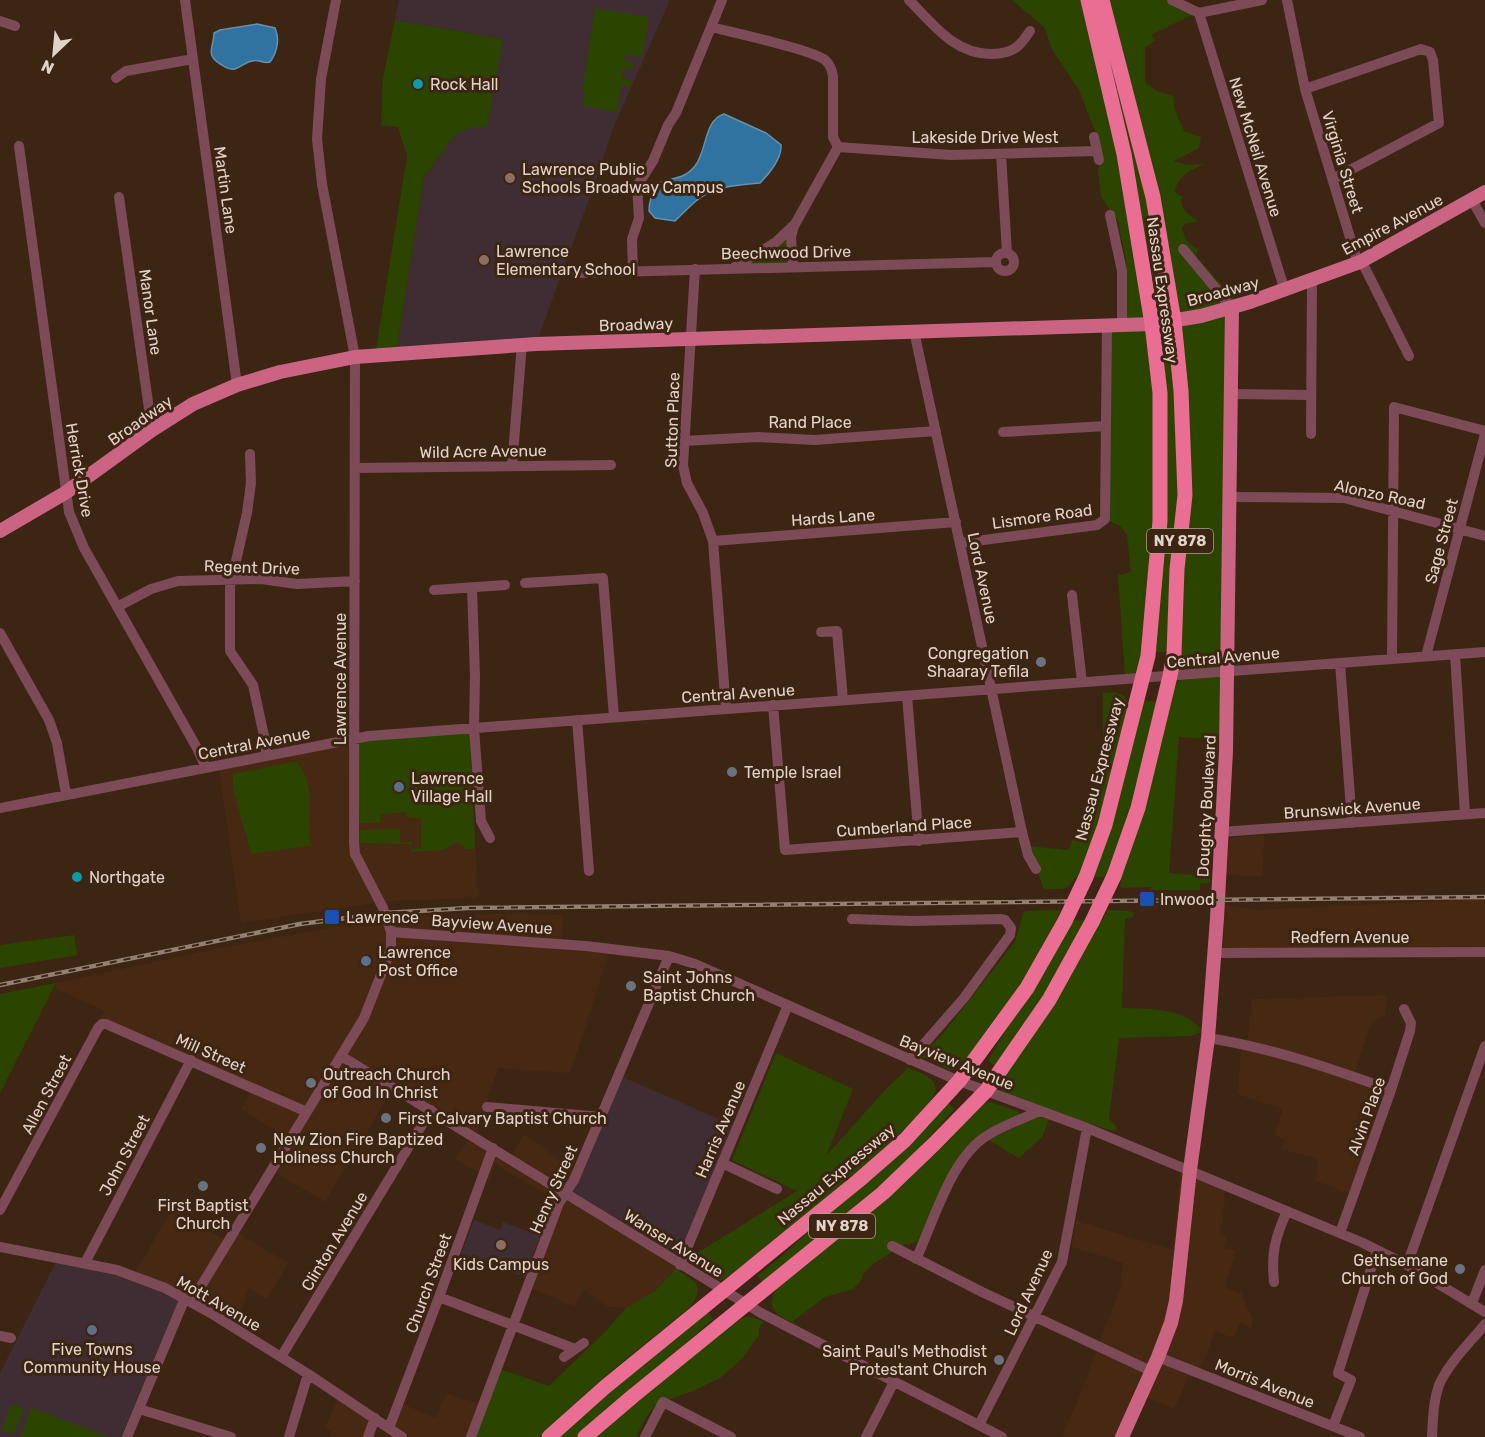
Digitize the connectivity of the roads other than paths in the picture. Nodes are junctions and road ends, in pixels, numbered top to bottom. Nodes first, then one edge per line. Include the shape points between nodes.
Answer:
1 (185, 0) edge
2 (336, 0) edge
3 (722, 0) edge
4 (909, 0) edge
5 (1088, 0) edge
6 (1102, 0) edge
7 (1172, 0) edge
8 (1262, 0) edge
9 (1287, 0) edge
10 (1199, 13) junction
11 (0, 21) edge
12 (15, 26) dead end
13 (711, 27) junction
14 (1030, 31) dead end
15 (193, 59) junction
16 (116, 78) dead end
17 (1305, 89) junction
18 (1094, 136) dead end
19 (19, 146) dead end
20 (838, 147) junction
21 (1001, 154) junction
22 (1333, 179) junction
23 (1485, 192) edge
24 (119, 197) dead end
25 (1472, 200) junction
26 (1110, 215) dead end
27 (1485, 223) edge
28 (794, 226) junction
29 (1182, 249) dead end
30 (1360, 262) junction
31 (793, 266) junction
32 (732, 268) junction
33 (695, 269) junction
34 (633, 271) junction
35 (577, 273) dead end
36 (1312, 281) junction
37 (1285, 291) junction
38 (1233, 308) junction
39 (1174, 321) junction
40 (1152, 324) junction
41 (1122, 326) junction
42 (1107, 327) junction
43 (914, 331) junction
44 (691, 339) junction
45 (522, 345) junction
46 (1409, 356) dead end
47 (356, 357) junction
48 (237, 385) junction
49 (1230, 394) junction
50 (1311, 395) junction
51 (1106, 426) junction
52 (152, 430) junction
53 (936, 431) junction
54 (1003, 432) dead end
55 (1485, 432) edge
56 (1311, 435) dead end
57 (684, 441) junction
58 (250, 454) dead end
59 (611, 465) dead end
60 (512, 466) junction
61 (356, 468) junction
62 (65, 493) junction
63 (1230, 497) junction
64 (1393, 510) junction
65 (956, 522) junction
66 (1461, 529) junction
67 (0, 531) edge
68 (1485, 536) edge
69 (713, 541) junction
70 (961, 543) junction
71 (232, 579) junction
72 (355, 581) junction
73 (525, 584) dead end
74 (505, 585) dead end
75 (472, 587) junction
76 (434, 590) dead end
77 (1072, 595) dead end
78 (117, 607) junction
79 (821, 632) dead end
80 (0, 633) edge
81 (1485, 652) edge
82 (1455, 654) junction
83 (1426, 656) junction
84 (1392, 659) junction
85 (1340, 663) junction
86 (1228, 671) junction
87 (1170, 676) junction
88 (1143, 678) junction
89 (1082, 682) junction
90 (991, 690) junction
91 (907, 696) junction
92 (843, 700) junction
93 (773, 705) junction
94 (726, 709) junction
95 (614, 717) junction
96 (578, 720) junction
97 (474, 729) junction
98 (354, 738) junction
99 (266, 755) junction
100 (206, 768) junction
101 (66, 794) junction
102 (0, 808) edge
103 (1485, 813) edge
104 (1465, 814) junction
105 (1352, 823) junction
106 (1022, 832) junction
107 (1221, 832) junction
108 (490, 838) dead end
109 (919, 841) junction
110 (1036, 869) dead end
111 (589, 871) dead end
112 (852, 919) dead end
113 (391, 932) junction
114 (1485, 952) edge
115 (1214, 953) junction
116 (669, 956) junction
117 (788, 1005) junction
118 (1404, 1009) dead end
119 (102, 1024) joint
120 (1208, 1038) junction
121 (1485, 1046) edge
122 (341, 1056) junction
123 (191, 1060) junction
124 (910, 1060) junction
125 (959, 1081) junction
126 (1391, 1090) junction
127 (986, 1091) junction
128 (487, 1107) dead end
129 (431, 1110) junction
130 (307, 1112) junction
131 (1040, 1112) junction
132 (601, 1117) junction
133 (1087, 1128) junction
134 (493, 1148) junction
135 (722, 1163) junction
136 (1190, 1170) junction
137 (777, 1189) dead end
138 (566, 1193) junction
139 (0, 1210) edge
140 (1287, 1211) junction
141 (1340, 1233) junction
142 (892, 1246) dead end
143 (0, 1247) edge
144 (1377, 1250) junction
145 (916, 1258) junction
146 (85, 1263) junction
147 (680, 1265) junction
148 (1407, 1265) junction
149 (1485, 1270) edge
150 (1274, 1282) dead end
151 (723, 1291) junction
152 (439, 1297) junction
153 (189, 1300) junction
154 (746, 1304) junction
155 (1472, 1304) junction
156 (1485, 1312) edge
157 (1035, 1317) junction
158 (513, 1324) junction
159 (1485, 1324) edge
160 (281, 1357) junction
161 (1158, 1357) junction
162 (564, 1358) dead end
163 (1151, 1371) junction
164 (308, 1374) junction
165 (894, 1382) junction
166 (139, 1408) junction
167 (375, 1418) junction
168 (979, 1425) junction
169 (1333, 1426) junction
170 (389, 1428) junction
171 (127, 1437) edge
172 (231, 1437) edge
173 (290, 1437) edge
174 (368, 1437) edge
175 (402, 1437) edge
176 (471, 1437) edge
177 (549, 1437) edge
178 (585, 1437) edge
179 (645, 1437) edge
180 (731, 1437) edge
181 (866, 1437) edge
182 (1002, 1437) edge
183 (1122, 1437) edge
184 (1360, 1437) edge
185 (1432, 1437) edge

1 - 15 street, Martin Lane
2 - 47 street, Lawrence Avenue via 321,79 317,139 321,184
3 - 13 street
4 - 14 street via 951,42 968,51 1004,53 1018,46
5 - 40 highway, Nassau Expressway / NY 878 via 1124,153
6 - 39 highway, Nassau Expressway / NY 878 via 1153,197
7 - 10 street
8 - 10 street
9 - 17 street, Virginia Street
10 - 37 street, New McNeil Avenue
11 - 12 street
13 - 20 street via 825,60 833,76 833,137
13 - 34 street via 676,113 638,186
15 - 16 street via 126,71
15 - 48 street, Martin Lane
17 - 22 street, Virginia Street
17 - 22 street via 1421,50 1430,52 1433,60 1440,123
18 - 21 street, Lakeside Drive West via 1098,156
19 - 62 street, Herrick Drive
20 - 21 street, Lakeside Drive West
20 - 28 street
21 - 31 street, Beechwood Drive via 1007,253 999,255 996,262
22 - 30 street, Virginia Street
23 - 25 main road, Empire Avenue
24 - 52 street, Manor Lane
25 - 27 street
25 - 30 main road, Empire Avenue
26 - 41 street via 1122,270
28 - 31 street
28 - 32 street via 776,242
29 - 38 street
30 - 36 main road, Empire Avenue
30 - 46 street, Virginia Street
31 - 32 street, Beechwood Drive
32 - 33 street, Beechwood Drive
33 - 34 street, Beechwood Drive
33 - 44 street, Sutton Place
34 - 35 street, Beechwood Drive
36 - 37 main road, Broadway
36 - 50 street
37 - 38 main road, Broadway
38 - 39 main road, Broadway
38 - 49 main road, Doughty Boulevard
39 - 40 main road, Broadway
39 - 87 highway, Nassau Expressway / NY 878 via 1185,495
40 - 41 main road, Broadway
40 - 88 highway, Nassau Expressway / NY 878 via 1160,393 1160,521
41 - 42 main road, Broadway
42 - 43 main road, Broadway
42 - 51 street
43 - 44 main road, Broadway
43 - 53 street, Lord Avenue
44 - 45 main road, Broadway
44 - 57 street, Sutton Place
45 - 47 main road, Broadway
45 - 60 street
47 - 48 main road, Broadway
47 - 61 street, Lawrence Avenue
48 - 52 main road, Broadway via 194,404
49 - 50 street
49 - 63 main road, Doughty Boulevard
50 - 56 street
51 - 54 street
51 - 70 street, Lismore Road via 1102,523
52 - 62 main road, Broadway
53 - 57 street, Rand Place via 815,440 759,437
53 - 65 street, Lord Avenue
55 - 64 street via 1394,406
55 - 66 street, Sage Street
57 - 69 street, Sutton Place via 684,474
58 - 71 street via 247,513
59 - 60 street, Wild Acre Avenue
60 - 61 street, Wild Acre Avenue
61 - 72 street, Lawrence Avenue
62 - 67 main road, Broadway
62 - 78 street, Herrick Drive via 75,530
63 - 64 street, Alonzo Road via 1344,498
63 - 86 main road, Doughty Boulevard
64 - 66 street, Alonzo Road
64 - 84 street
65 - 69 street, Hards Lane
65 - 70 street, Lord Avenue
66 - 68 street, Alonzo Road
66 - 83 street, Sage Street
69 - 94 street, Sutton Place
70 - 90 street, Lord Avenue
71 - 72 street, Regent Drive via 297,584
71 - 78 street, Regent Drive via 178,580
71 - 99 street via 230,651 253,685
72 - 98 street, Lawrence Avenue
73 - 95 street via 603,578
74 - 75 street
75 - 76 street
75 - 97 street
77 - 89 street
78 - 100 street, Herrick Drive
79 - 92 street via 837,631
80 - 101 street via 49,720
81 - 82 street, Central Avenue
82 - 83 street, Central Avenue
82 - 104 street
83 - 84 street, Central Avenue
84 - 85 street, Central Avenue
85 - 86 street, Central Avenue
85 - 105 street
86 - 87 street, Central Avenue
86 - 107 main road, Doughty Boulevard
87 - 88 street, Central Avenue
87 - 127 highway, Nassau Expressway / NY 878, bridge via 1138,808 1114,876 1049,1000
88 - 89 street, Central Avenue
88 - 125 highway, Nassau Expressway / NY 878, bridge via 1105,825 1086,877 1027,988
89 - 90 street, Central Avenue
90 - 91 street, Central Avenue
90 - 106 street, Lord Avenue
91 - 92 street, Central Avenue
91 - 109 street
92 - 93 street, Central Avenue
93 - 94 street, Central Avenue
93 - 109 street, Cumberland Place via 785,850
94 - 95 street, Central Avenue
95 - 96 street, Central Avenue
96 - 97 street, Central Avenue
96 - 111 street
97 - 98 street, Central Avenue
97 - 108 street via 481,821
98 - 99 street, Central Avenue
98 - 113 street, Lawrence Avenue via 355,854
99 - 100 street, Central Avenue
100 - 101 street, Central Avenue
101 - 102 street, Central Avenue
103 - 104 street, Brunswick Avenue
104 - 105 street, Brunswick Avenue
105 - 107 street, Brunswick Avenue
106 - 109 street, Cumberland Place
106 - 110 street, Lord Avenue
107 - 115 main road, Doughty Boulevard
112 - 124 street via 1000,919 1009,924 1010,935
113 - 116 street, Bayview Avenue
113 - 122 street via 391,949 372,999
114 - 115 street, Redfern Avenue
115 - 120 main road, Doughty Boulevard
116 - 117 street, Bayview Avenue
116 - 132 street, Henry Street
117 - 124 street, Bayview Avenue
117 - 135 street, Harris Avenue
118 - 126 street, Alvin Place via 1411,1028
119 - 123 street, Mill Street
119 - 139 street, Allen Street
120 - 126 street via 1251,1045
120 - 136 main road, Doughty Boulevard
121 - 148 street
122 - 129 street, Wanser Avenue
122 - 130 street
123 - 130 street, Mill Street
123 - 146 street, John Street
124 - 125 street, Bayview Avenue
125 - 127 street, Bayview Avenue
125 - 151 highway, Nassau Expressway / NY 878 via 883,1160
126 - 141 street, Alvin Place
127 - 131 street, Bayview Avenue
127 - 154 highway, Nassau Expressway / NY 878 via 894,1182
128 - 132 street
129 - 134 street, Wanser Avenue
129 - 160 street, Clinton Avenue
130 - 153 street
131 - 133 street, Bayview Avenue
131 - 145 street via 988,1135 964,1157
132 - 138 street, Henry Street
133 - 136 street, Bayview Avenue
133 - 157 street, Lord Avenue via 1062,1262
134 - 138 street, Wanser Avenue
134 - 152 street, Church Street
135 - 137 street
135 - 147 street, Harris Avenue
136 - 140 street, Bayview Avenue
136 - 161 main road, Doughty Boulevard via 1176,1301
138 - 147 street, Wanser Avenue
138 - 158 street, Henry Street via 556,1209
140 - 141 street, Bayview Avenue
140 - 150 street via 1274,1244
141 - 144 street, Bayview Avenue
142 - 145 street
143 - 146 street, Mott Avenue
144 - 148 street, Bayview Avenue
144 - 169 street via 1338,1373 1351,1380
145 - 157 street
146 - 153 street, Mott Avenue via 139,1278
147 - 151 street, Wanser Avenue
148 - 155 street, Bayview Avenue
149 - 155 street
151 - 154 street, Wanser Avenue
151 - 177 highway, Nassau Expressway / NY 878
152 - 158 street
152 - 170 street, Church Street
153 - 160 street, Mott Avenue
153 - 166 street
154 - 165 street, Wanser Avenue
154 - 178 highway, Nassau Expressway / NY 878
155 - 156 street, Bayview Avenue
157 - 163 street
157 - 168 street, Lord Avenue
158 - 162 street via 579,1346
158 - 176 street, Henry Street
159 - 185 street via 1440,1384 1433,1408
160 - 164 street, Mott Avenue
161 - 163 main road, Doughty Boulevard
161 - 169 street, Morris Avenue
163 - 183 main road, Doughty Boulevard
164 - 167 street, Mott Avenue
164 - 173 street
165 - 168 street, Wanser Avenue
165 - 181 street
166 - 171 street
166 - 172 street
167 - 170 street, Mott Avenue
167 - 174 street
168 - 182 street, Wanser Avenue
169 - 184 street, Morris Avenue
170 - 175 street, Mott Avenue
179 - 180 street via 663,1402

